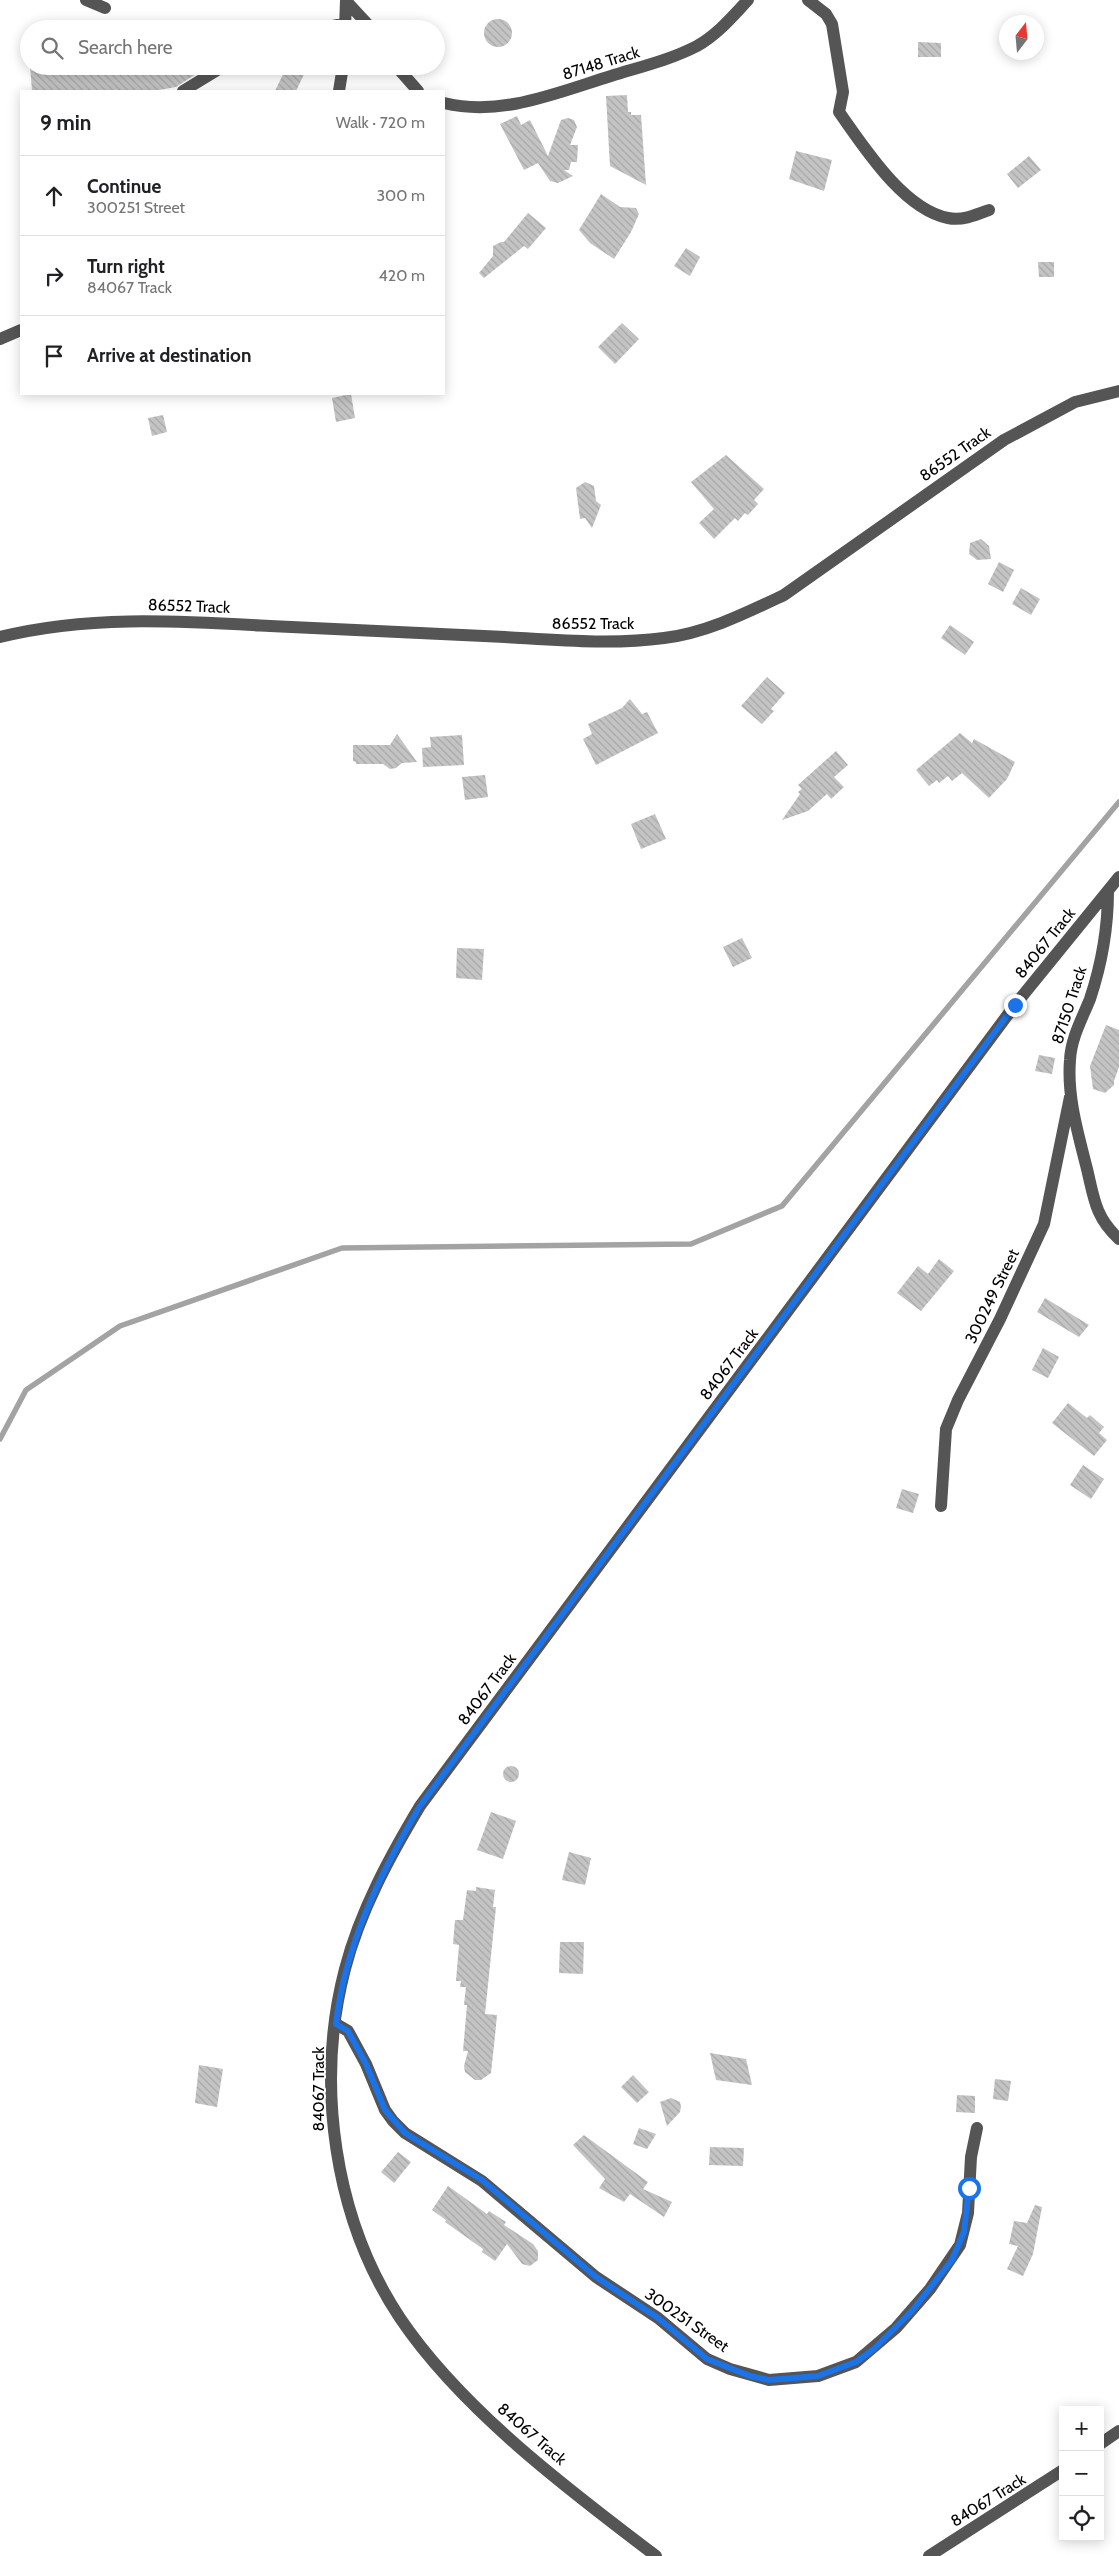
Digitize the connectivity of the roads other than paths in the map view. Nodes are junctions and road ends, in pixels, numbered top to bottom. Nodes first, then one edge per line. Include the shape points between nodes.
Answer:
1 (86, 0) edge
2 (748, 0) edge
3 (808, 0) edge
4 (346, 1) edge
5 (105, 8) dead end
6 (345, 20) edge
7 (366, 20) edge
8 (209, 75) edge
9 (342, 75) edge
10 (404, 75) edge
11 (185, 90) edge
12 (339, 90) edge
13 (417, 90) edge
14 (445, 103) edge
15 (989, 210) dead end
16 (20, 330) edge
17 (0, 339) edge
18 (1119, 391) edge
19 (0, 637) edge
20 (1119, 877) edge
21 (1108, 891) junction
22 (1070, 1097) junction
23 (1119, 1239) edge
24 (941, 1506) dead end
25 (336, 2024) junction
26 (977, 2128) dead end
27 (1119, 2430) edge
28 (1104, 2441) edge
29 (1059, 2473) edge
30 (656, 2556) edge
31 (929, 2556) edge

1 - 5 street
2 - 14 street, 87148 Track via 718,31 698,45 664,60 523,104 490,107
3 - 15 street via 826,14 832,24 843,92 839,112 892,183 910,198 948,218 968,218
4 - 6 street
4 - 7 street
8 - 11 street
9 - 12 street
10 - 13 street
16 - 17 street
18 - 19 street, 86552 Track via 1075,402 1004,440 784,595 746,614 665,638 598,641 177,621 89,622
20 - 21 street, 84067 Track
21 - 22 street, 87150 Track via 1108,927 1101,960 1070,1060
21 - 25 street, 84067 Track via 1015,1005 420,1806 382,1873 355,1938 340,1992
22 - 23 street, 87150 Track via 1092,1196 1101,1220
22 - 24 street, 300249 Street via 1044,1224 946,1429
25 - 26 street, 300251 Street via 348,2031 385,2110 405,2133 482,2180 596,2277 658,2318 707,2359 769,2380 818,2376 856,2362 896,2328 930,2289 960,2245 968,2213 971,2157
25 - 30 street, 84067 Track via 332,2083 340,2168 360,2239 384,2292 414,2337 457,2388 539,2463
27 - 28 street
29 - 31 street, 84067 Track

